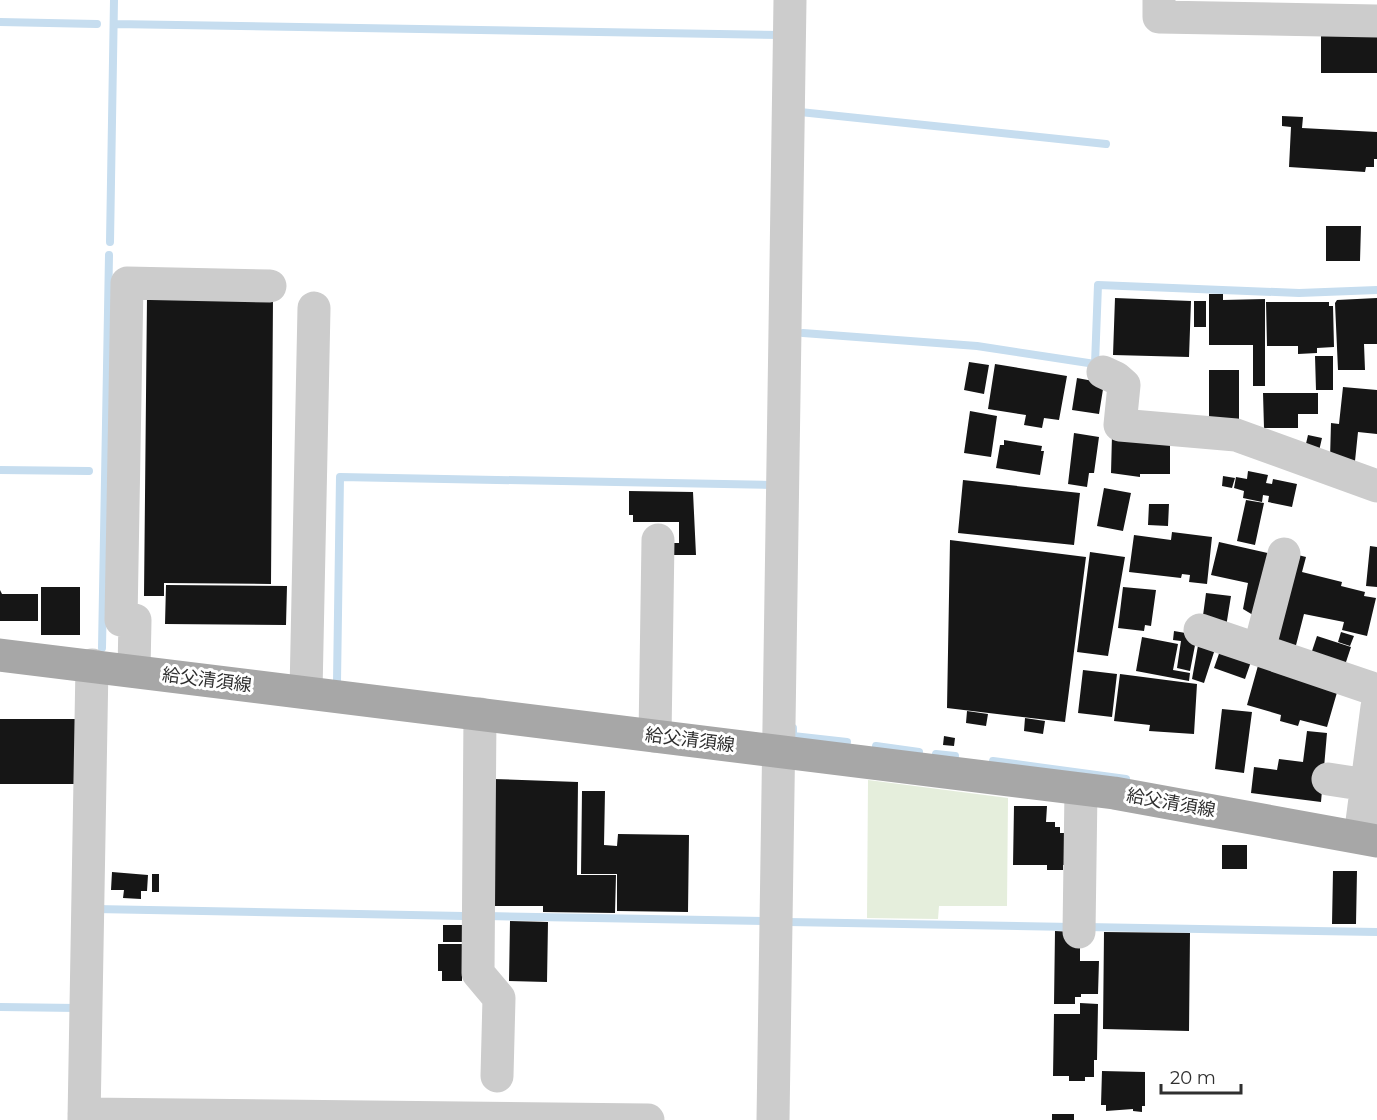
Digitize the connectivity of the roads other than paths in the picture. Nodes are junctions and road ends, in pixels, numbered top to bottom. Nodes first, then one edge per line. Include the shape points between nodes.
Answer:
1 (790, 0) edge
2 (1159, 0) edge
3 (1377, 21) edge
4 (270, 286) dead end
5 (314, 308) dead end
6 (1103, 372) dead end
7 (1377, 486) edge
8 (658, 540) dead end
9 (1284, 554) dead end
10 (1200, 630) dead end
11 (1259, 650) junction
12 (0, 655) edge
13 (92, 665) junction
14 (134, 670) junction
15 (1377, 690) edge
16 (306, 692) junction
17 (1377, 707) edge
18 (480, 714) junction
19 (655, 736) junction
20 (779, 752) junction
21 (1328, 779) dead end
22 (1366, 785) junction
23 (1081, 790) junction
24 (1368, 839) edge
25 (1079, 932) dead end
26 (498, 1077) dead end
27 (84, 1117) edge
28 (302, 1118) edge
29 (449, 1119) edge
30 (648, 1120) edge
31 (773, 1120) edge

1 - 20 street
2 - 3 street via 1159,17
4 - 14 street via 127,284 121,620 135,620
5 - 16 street
6 - 7 street via 1124,386 1120,425 1236,435
8 - 19 street
9 - 11 street
10 - 11 street
11 - 15 street
12 - 13 main road, 給父清須線
13 - 14 main road, 給父清須線
13 - 27 street
14 - 16 main road, 給父清須線
16 - 18 main road, 給父清須線
17 - 22 street
18 - 19 main road, 給父清須線
18 - 26 street via 478,973 499,998
19 - 20 main road, 給父清須線
20 - 23 main road, 給父清須線
20 - 31 street
21 - 22 street
22 - 24 street
23 - 24 main road, 給父清須線
23 - 25 street
27 - 28 street
28 - 29 street
29 - 30 street

